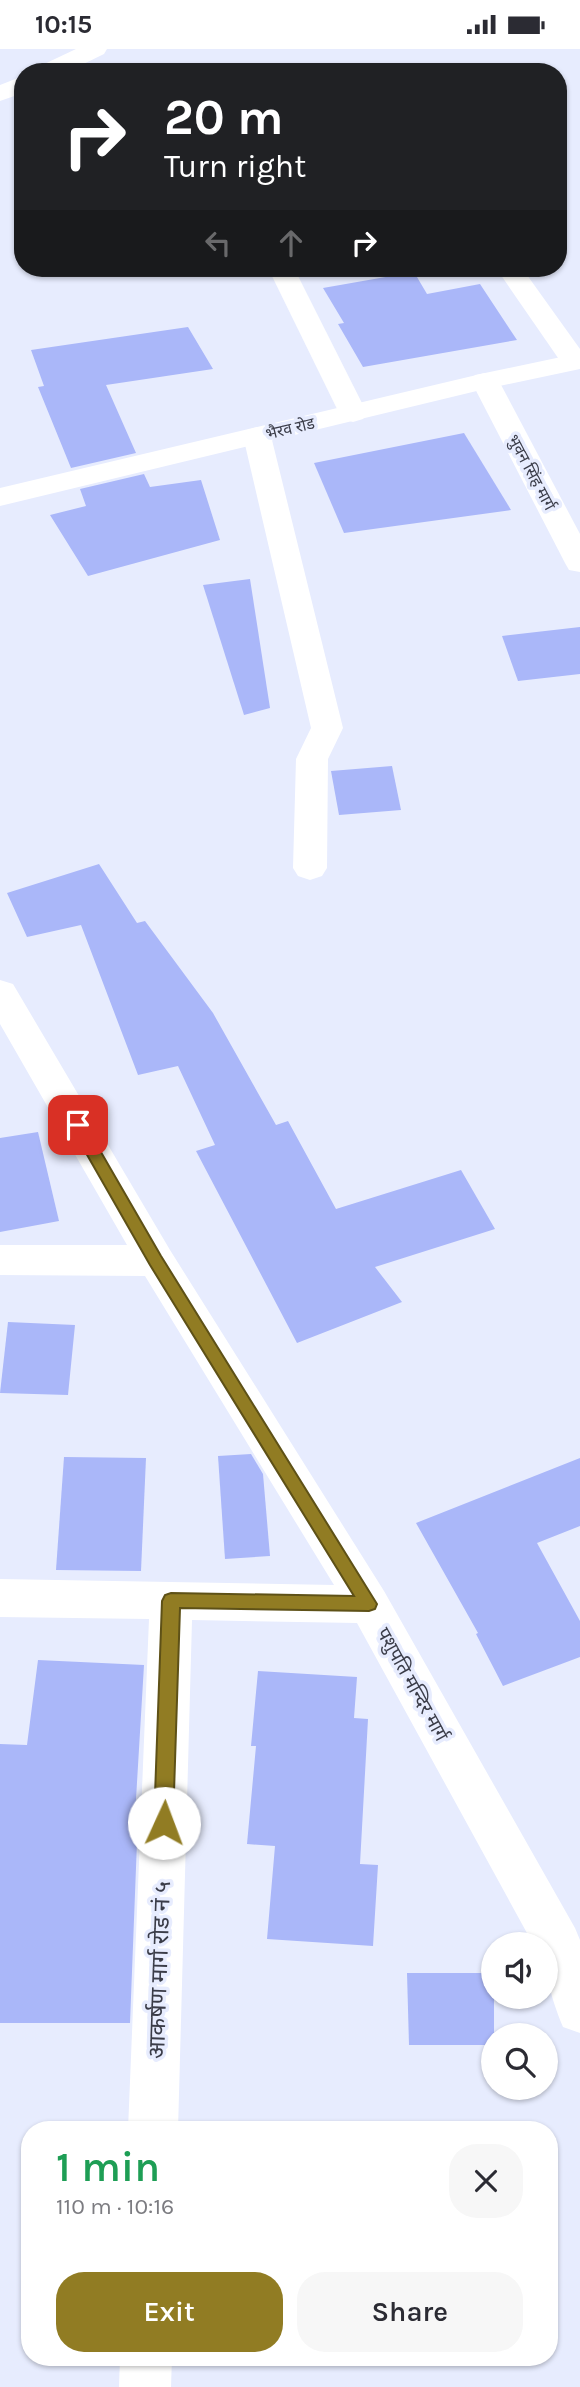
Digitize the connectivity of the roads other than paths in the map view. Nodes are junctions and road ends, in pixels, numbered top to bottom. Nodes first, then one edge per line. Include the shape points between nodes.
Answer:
1 (95, 49) edge
2 (66, 63) edge
3 (285, 277) edge
4 (516, 277) edge
5 (577, 362) edge
6 (485, 381) junction
7 (353, 413) junction
8 (257, 436) junction
9 (1, 495) edge
10 (580, 563) edge
11 (310, 868) dead end
12 (0, 993) edge
13 (0, 1260) edge
14 (156, 1261) junction
15 (0, 1598) edge
16 (171, 1601) junction
17 (369, 1604) junction
18 (580, 2010) edge
19 (153, 2121) edge
20 (146, 2366) edge
21 (145, 2387) edge

1 - 2 street
3 - 7 street
4 - 5 street
5 - 6 street, भैरव रोड
6 - 7 street, भैरव रोड
6 - 10 street, भुवन सिंह मार्ग
7 - 8 street, भैरव रोड
8 - 9 street, भैरव रोड
8 - 11 street via 327,728 312,759
12 - 14 street, पशुपति मन्दिर मार्ग
13 - 14 street
14 - 17 street, पशुपति मन्दिर मार्ग
15 - 16 street
16 - 17 street
16 - 19 street, आकर्षण मार्ग रोड नं ५
17 - 18 street, पशुपति मन्दिर मार्ग via 558,1944
20 - 21 street

